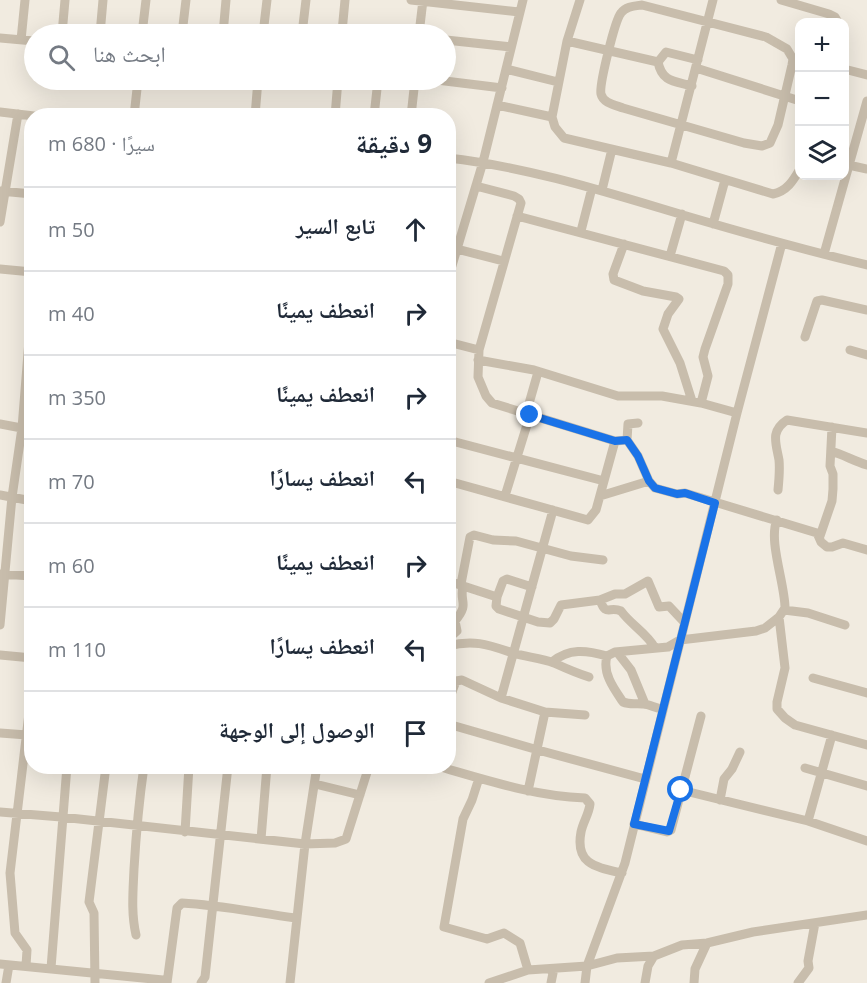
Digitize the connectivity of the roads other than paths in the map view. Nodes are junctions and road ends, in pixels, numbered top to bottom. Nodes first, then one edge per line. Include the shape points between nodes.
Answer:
1 (25, 0) edge
2 (65, 0) edge
3 (104, 0) edge
4 (146, 0) edge
5 (186, 0) edge
6 (226, 0) edge
7 (267, 0) edge
8 (306, 0) edge
9 (345, 0) edge
10 (411, 0) edge
11 (523, 0) edge
12 (580, 0) edge
13 (713, 0) edge
14 (782, 0) edge
15 (423, 1) edge
16 (519, 12) junction
17 (836, 18) edge
18 (708, 21) junction
19 (63, 24) edge
20 (101, 24) edge
21 (143, 24) edge
22 (183, 24) edge
23 (224, 24) edge
24 (264, 24) edge
25 (303, 24) edge
26 (343, 24) edge
27 (420, 24) edge
28 (0, 38) edge
29 (21, 40) junction
30 (24, 40) edge
31 (456, 41) edge
32 (567, 41) junction
33 (511, 47) junction
34 (608, 49) junction
35 (658, 62) junction
36 (697, 64) junction
37 (506, 69) junction
38 (849, 70) edge
39 (867, 75) edge
40 (456, 82) edge
41 (558, 82) junction
42 (692, 86) junction
43 (502, 88) junction
44 (137, 90) edge
45 (257, 90) edge
46 (337, 90) edge
47 (377, 90) edge
48 (415, 90) edge
49 (786, 97) junction
50 (795, 100) edge
51 (867, 101) edge
52 (497, 105) junction
53 (135, 108) edge
54 (256, 108) edge
55 (336, 108) edge
56 (375, 108) edge
57 (412, 108) edge
58 (0, 112) edge
59 (18, 114) junction
60 (24, 115) edge
61 (552, 117) junction
62 (680, 124) junction
63 (612, 149) junction
64 (456, 159) edge
65 (849, 159) edge
66 (483, 162) junction
67 (671, 163) junction
68 (849, 165) edge
69 (867, 169) edge
70 (795, 176) edge
71 (725, 180) junction
72 (843, 180) edge
73 (476, 186) junction
74 (597, 189) junction
75 (2, 191) edge
76 (24, 193) edge
77 (682, 214) junction
78 (517, 216) junction
79 (0, 222) edge
80 (713, 224) junction
81 (580, 231) junction
82 (782, 243) junction
83 (624, 244) junction
84 (457, 249) junction
85 (456, 252) edge
86 (824, 254) junction
87 (670, 256) junction
88 (503, 261) junction
89 (867, 265) edge
90 (0, 269) edge
91 (24, 271) edge
92 (867, 310) edge
93 (804, 337) dead end
94 (456, 345) edge
95 (850, 350) dead end
96 (478, 355) junction
97 (867, 355) edge
98 (538, 372) junction
99 (697, 402) junction
100 (737, 413) junction
101 (528, 414) junction
102 (638, 423) dead end
103 (0, 424) edge
104 (24, 428) edge
105 (832, 428) junction
106 (867, 433) edge
107 (627, 440) junction
108 (615, 441) junction
109 (456, 442) edge
110 (24, 443) edge
111 (831, 451) junction
112 (516, 458) junction
113 (867, 465) edge
114 (604, 481) junction
115 (649, 481) junction
116 (456, 483) edge
117 (778, 490) dead end
118 (0, 495) edge
119 (505, 496) junction
120 (600, 496) junction
121 (12, 497) junction
122 (24, 499) edge
123 (715, 503) junction
124 (553, 510) junction
125 (777, 520) junction
126 (820, 536) junction
127 (542, 548) junction
128 (867, 550) edge
129 (603, 560) dead end
130 (2, 574) edge
131 (24, 575) edge
132 (456, 583) edge
133 (462, 585) junction
134 (532, 587) junction
135 (497, 597) junction
136 (600, 600) junction
137 (782, 614) junction
138 (524, 616) junction
139 (456, 620) edge
140 (684, 622) junction
141 (0, 625) edge
142 (845, 625) dead end
143 (680, 640) junction
144 (456, 645) edge
145 (655, 648) junction
146 (617, 652) junction
147 (513, 653) junction
148 (0, 655) edge
149 (607, 656) junction
150 (24, 657) edge
151 (552, 662) junction
152 (589, 677) dead end
153 (813, 678) dead end
154 (456, 681) edge
155 (867, 693) edge
156 (501, 698) junction
157 (645, 704) junction
158 (663, 709) junction
159 (545, 712) junction
160 (585, 715) dead end
161 (701, 716) dead end
162 (456, 726) edge
163 (0, 733) edge
164 (24, 735) edge
165 (832, 735) junction
166 (867, 745) edge
167 (538, 750) junction
168 (740, 752) dead end
169 (24, 764) edge
170 (805, 768) dead end
171 (456, 771) edge
172 (822, 773) junction
173 (66, 774) edge
174 (105, 774) edge
175 (143, 774) edge
176 (189, 774) edge
177 (227, 774) edge
178 (266, 774) edge
179 (316, 774) edge
180 (367, 774) edge
181 (479, 778) junction
182 (645, 779) junction
183 (315, 784) junction
184 (867, 786) edge
185 (681, 790) junction
186 (528, 791) junction
187 (360, 795) junction
188 (720, 800) junction
189 (0, 812) edge
190 (19, 813) junction
191 (61, 817) junction
192 (808, 820) junction
193 (100, 822) junction
194 (634, 824) junction
195 (136, 826) junction
196 (185, 832) junction
197 (220, 836) junction
198 (261, 839) junction
199 (867, 841) edge
200 (305, 844) junction
201 (622, 873) junction
202 (213, 904) junction
203 (867, 915) edge
204 (296, 918) junction
205 (815, 924) junction
206 (136, 935) dead end
207 (707, 943) junction
208 (654, 956) junction
209 (4, 964) edge
210 (26, 966) junction
211 (587, 966) junction
212 (51, 968) junction
213 (550, 969) junction
214 (528, 970) junction
215 (95, 978) edge
216 (510, 980) edge
217 (6, 983) edge
218 (167, 983) edge
219 (201, 983) edge
220 (290, 983) edge
221 (489, 983) edge
222 (551, 983) edge
223 (585, 983) edge
224 (645, 983) edge
225 (694, 983) edge
226 (798, 983) edge

1 - 29 street
2 - 19 street
3 - 20 street
4 - 21 street
5 - 22 street
6 - 23 street
7 - 24 street
8 - 25 street
9 - 26 street
10 - 15 street
11 - 16 street
12 - 32 street
13 - 18 street
14 - 17 street
15 - 16 street
15 - 27 street
16 - 33 street
18 - 34 street via 633,6 620,13
18 - 36 street
18 - 49 street via 766,37 787,49 793,59
28 - 29 street
29 - 30 street
31 - 33 street
32 - 34 street
32 - 41 street
33 - 37 street
34 - 35 street
34 - 62 street via 600,92 604,100
35 - 36 street via 666,52
35 - 42 street via 665,78
36 - 42 street
36 - 49 street
37 - 41 street
37 - 43 street
38 - 39 street
40 - 43 street
41 - 61 street
42 - 62 street
43 - 52 street
44 - 53 street
45 - 54 street
46 - 55 street
47 - 56 street
48 - 57 street
49 - 50 street
49 - 62 street via 774,139 766,145 744,143
51 - 65 street
52 - 61 street
52 - 66 street
58 - 59 street
59 - 60 street
59 - 75 street
61 - 63 street via 564,138
62 - 67 street
63 - 67 street
63 - 74 street
64 - 66 street
66 - 73 street
66 - 74 street
67 - 71 street
68 - 69 street
70 - 71 street via 781,192 772,194
71 - 80 street
72 - 86 street
73 - 78 street via 519,199
73 - 84 street
74 - 77 street
74 - 81 street
75 - 76 street
75 - 79 street
77 - 80 street
77 - 87 street
78 - 81 street
78 - 88 street
80 - 82 street
81 - 83 street
82 - 86 street
82 - 100 street
83 - 87 street
83 - 99 street via 614,280 679,299 663,329
84 - 85 street
84 - 88 street
86 - 89 street
87 - 99 street via 728,275 705,349 708,376
88 - 96 street
90 - 91 street
92 - 93 street via 817,302
94 - 96 street
95 - 97 street
96 - 98 street
96 - 101 street via 478,376 488,399
98 - 99 street via 618,396 662,396
98 - 101 street
99 - 100 street
100 - 123 street
101 - 108 street
101 - 112 street
102 - 107 street via 628,424
103 - 104 street
105 - 106 street
105 - 111 street
105 - 117 street via 788,420 779,426
107 - 108 street
107 - 115 street
108 - 114 street
109 - 112 street
110 - 121 street
111 - 113 street
111 - 126 street via 832,501
112 - 114 street
112 - 119 street
114 - 120 street
115 - 120 street
115 - 123 street via 659,489
116 - 119 street
118 - 121 street
119 - 124 street
120 - 124 street via 597,510 588,520
121 - 122 street
121 - 130 street
123 - 125 street
123 - 140 street
124 - 127 street
125 - 126 street
125 - 137 street via 774,539 785,600
126 - 128 street via 827,547 843,543
127 - 129 street
127 - 133 street via 474,535 470,537
127 - 134 street
130 - 131 street
130 - 141 street
132 - 133 street
133 - 135 street
133 - 139 street via 465,602
134 - 135 street via 507,579
134 - 138 street
135 - 138 street via 496,606
136 - 138 street via 561,605 550,623
136 - 140 street via 625,594 648,581 659,607 668,605
136 - 145 street via 607,611 621,611
137 - 142 street via 808,613
137 - 143 street via 756,631
137 - 165 street via 785,669 777,709 795,725
138 - 147 street
140 - 143 street
143 - 145 street via 668,647
143 - 158 street
144 - 147 street via 483,643
145 - 146 street
146 - 149 street
146 - 157 street via 631,670
147 - 151 street
147 - 156 street
148 - 150 street
149 - 151 street via 572,651
149 - 157 street via 608,677 623,702
151 - 152 street
153 - 155 street
154 - 156 street via 462,680
156 - 159 street
157 - 158 street
158 - 182 street
159 - 160 street
159 - 167 street
161 - 185 street
162 - 167 street
163 - 164 street
165 - 166 street
165 - 172 street
167 - 182 street
167 - 186 street
168 - 188 street via 724,779
169 - 190 street
170 - 172 street
171 - 181 street
172 - 184 street
172 - 192 street
173 - 191 street
174 - 193 street
175 - 195 street
176 - 196 street
177 - 197 street
178 - 198 street
179 - 183 street
180 - 187 street
181 - 186 street
181 - 214 street via 461,828 444,927 487,939 504,933 520,943
182 - 194 street
183 - 187 street
183 - 200 street
185 - 188 street
185 - 194 street via 669,831
186 - 201 street via 589,800 581,853 601,868
187 - 200 street via 346,839
188 - 192 street
189 - 190 street
190 - 191 street
190 - 210 street via 10,873 15,933 27,950
191 - 193 street
191 - 212 street
192 - 199 street
193 - 195 street
193 - 215 street via 89,902 94,913
194 - 201 street
195 - 196 street
195 - 206 street via 132,912
196 - 197 street
197 - 198 street
197 - 202 street
198 - 200 street
200 - 204 street
201 - 211 street
202 - 204 street
202 - 218 street via 182,903 177,908
202 - 219 street via 205,977
203 - 205 street
204 - 220 street
205 - 207 street
205 - 226 street via 809,968
207 - 208 street via 682,945
207 - 225 street via 694,969
208 - 211 street via 617,958
208 - 224 street
209 - 210 street
209 - 217 street
210 - 212 street
211 - 213 street
211 - 223 street
212 - 215 street
213 - 214 street
213 - 222 street via 554,973
214 - 216 street
215 - 218 street
216 - 221 street

